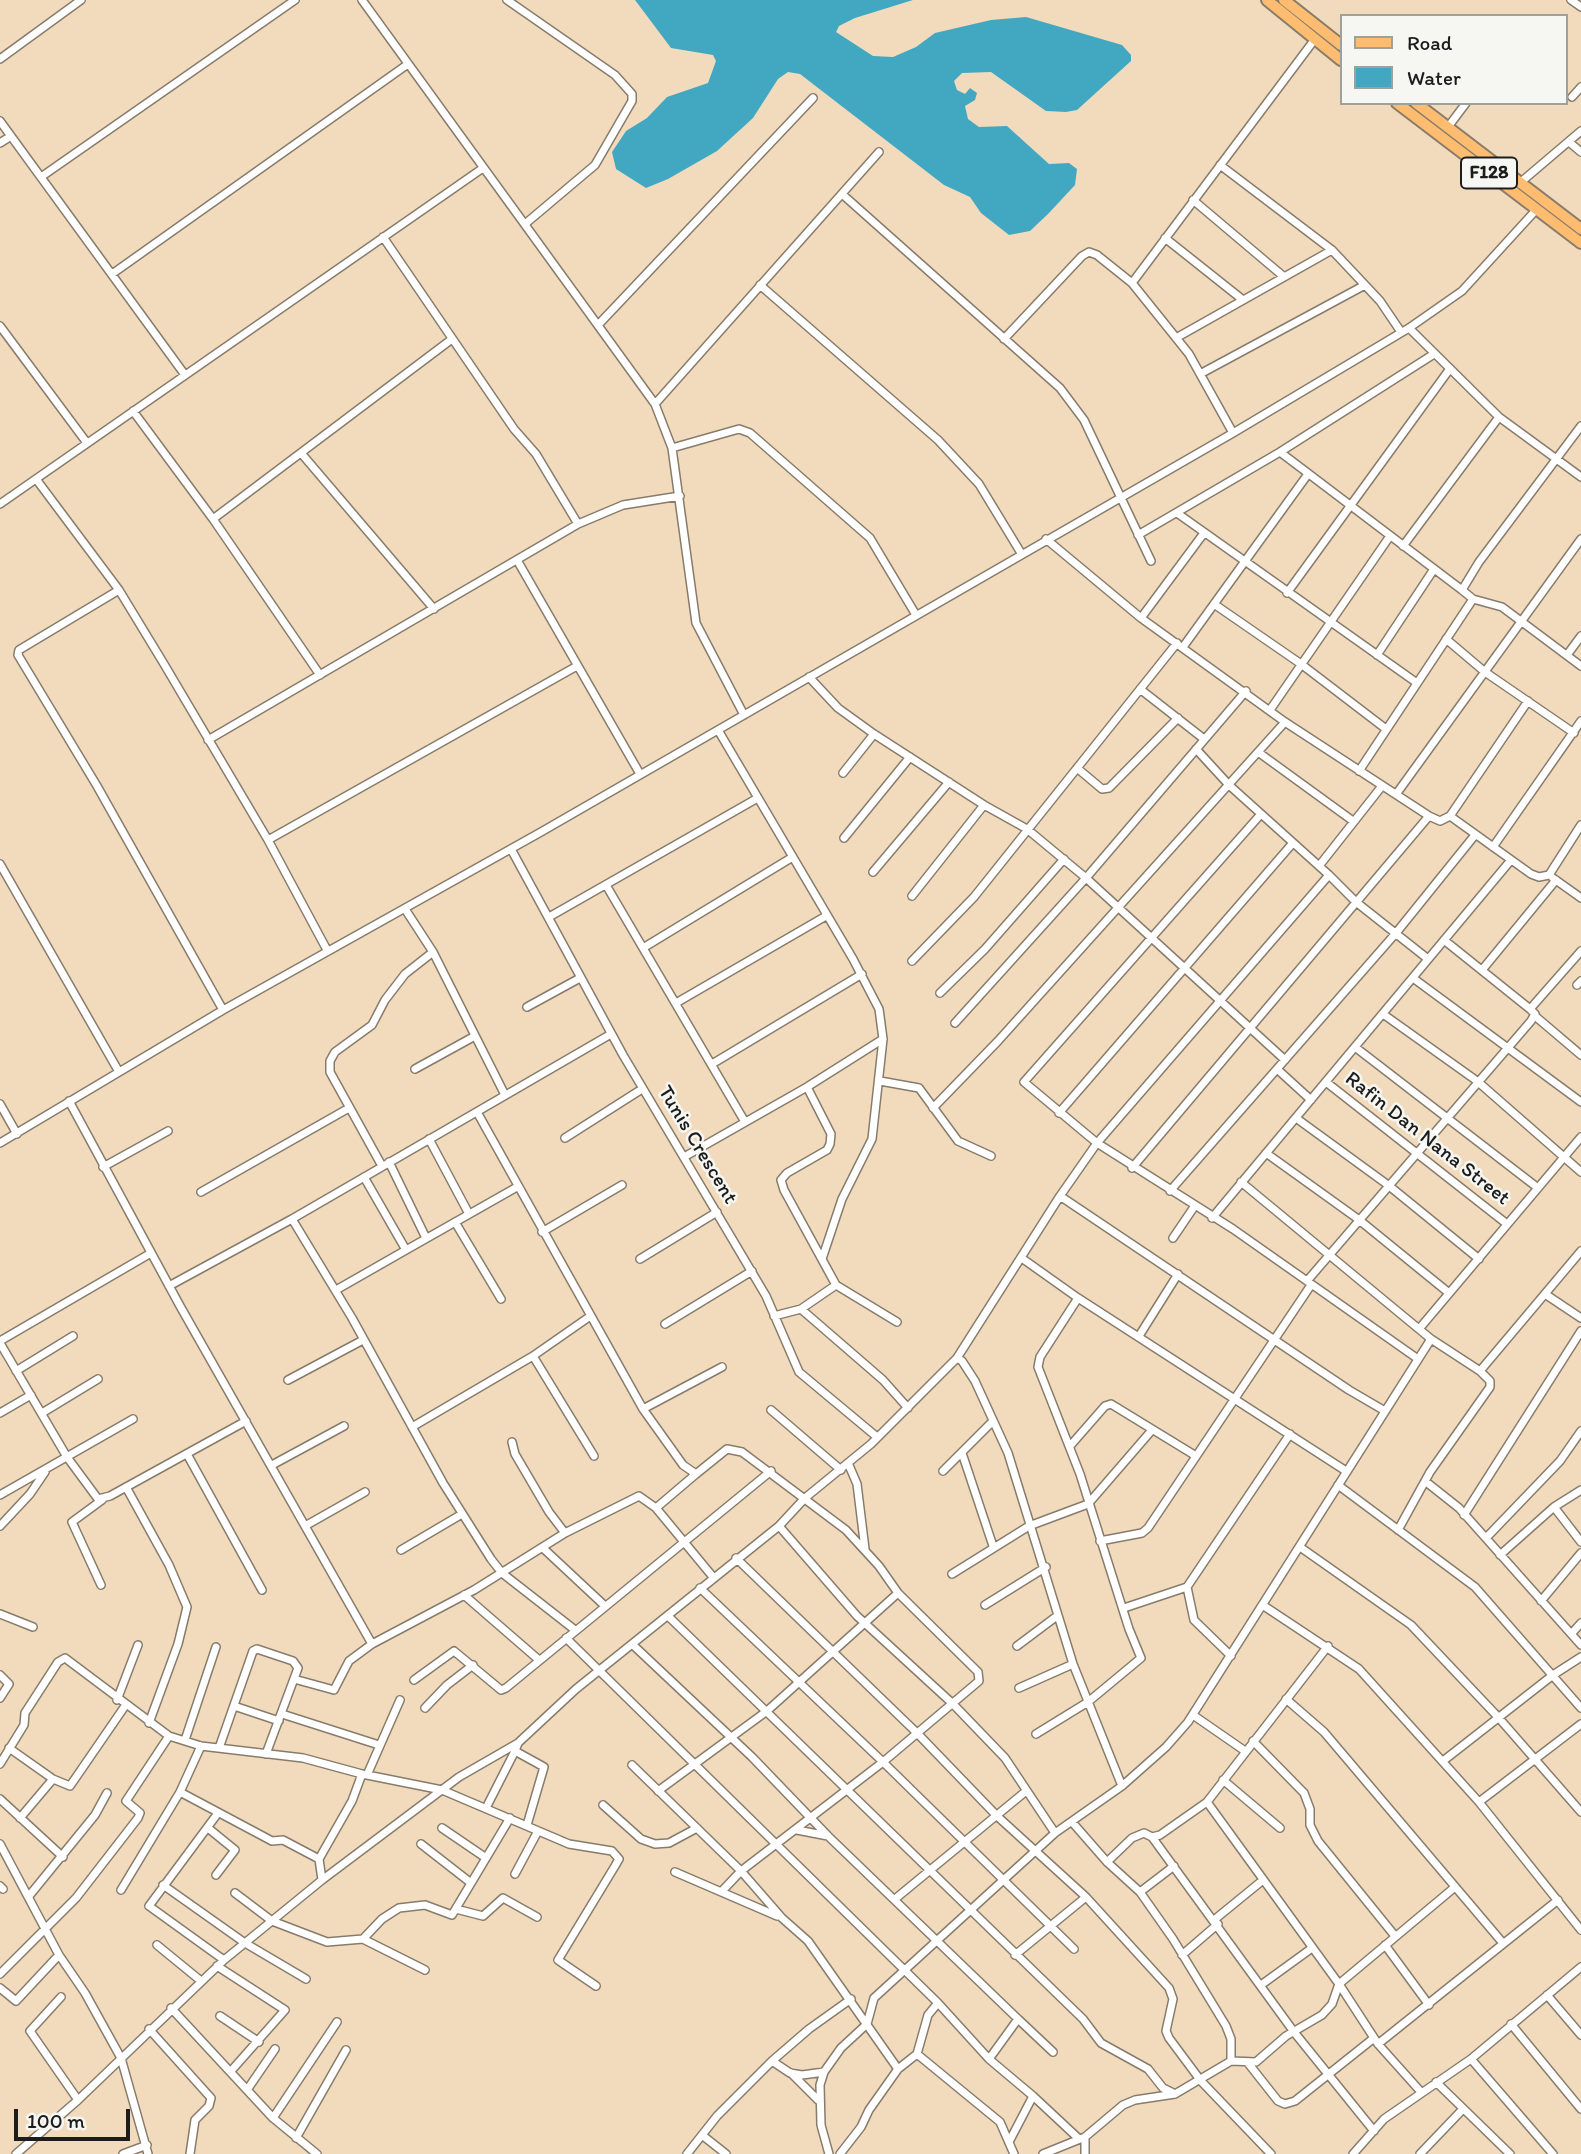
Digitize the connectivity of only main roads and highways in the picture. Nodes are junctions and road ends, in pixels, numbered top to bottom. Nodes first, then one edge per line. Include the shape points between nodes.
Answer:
1 (1267, 0) edge
2 (1284, 0) edge
3 (1340, 44) edge
4 (1340, 59) edge
5 (1400, 105) edge
6 (1419, 105) edge
7 (1581, 229) edge
8 (1581, 243) edge

1 - 4 main road
2 - 3 main road
5 - 8 main road, F128
6 - 7 main road, F128

